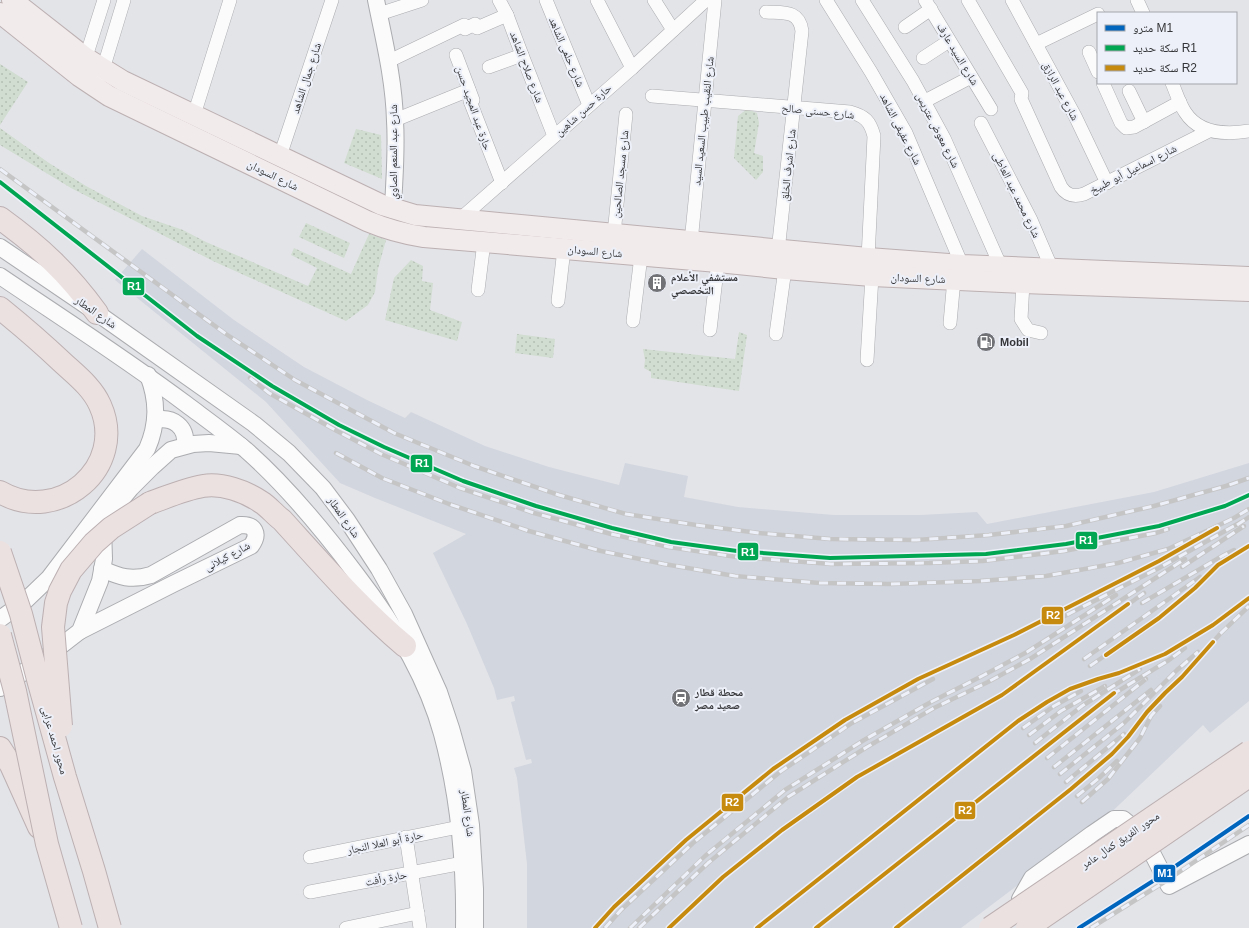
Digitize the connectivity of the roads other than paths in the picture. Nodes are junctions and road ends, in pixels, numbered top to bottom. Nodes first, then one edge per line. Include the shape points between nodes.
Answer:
1 (12, 0) edge
2 (104, 0) edge
3 (124, 0) edge
4 (230, 0) edge
5 (332, 0) edge
6 (422, 0) edge
7 (499, 0) edge
8 (546, 0) edge
9 (597, 0) edge
10 (654, 0) edge
11 (716, 0) edge
12 (826, 0) edge
13 (862, 0) edge
14 (968, 0) edge
15 (1137, 0) edge
16 (1013, 1) edge
17 (699, 2) edge
18 (928, 5) edge
19 (377, 7) edge
20 (766, 12) dead end
21 (1143, 12) edge
22 (0, 14) edge
23 (1097, 14) edge
24 (507, 15) junction
25 (905, 27) dead end
26 (673, 30) junction
27 (950, 41) junction
28 (1036, 44) junction
29 (1089, 52) dead end
30 (456, 55) dead end
31 (522, 55) junction
32 (86, 58) junction
33 (923, 58) dead end
34 (389, 61) junction
35 (489, 66) dead end
36 (632, 68) junction
37 (104, 70) junction
38 (1097, 70) edge
39 (79, 76) junction
40 (971, 77) junction
41 (1103, 84) edge
42 (1172, 84) edge
43 (97, 89) junction
44 (469, 90) junction
45 (1129, 91) dead end
46 (652, 96) dead end
47 (705, 101) junction
48 (925, 101) junction
49 (1180, 102) junction
50 (589, 105) junction
51 (794, 108) junction
52 (990, 109) dead end
53 (626, 114) dead end
54 (194, 115) junction
55 (395, 120) junction
56 (1144, 122) junction
57 (981, 123) dead end
58 (1209, 130) junction
59 (1249, 131) edge
60 (551, 139) junction
61 (280, 156) junction
62 (301, 166) junction
63 (502, 183) junction
64 (1107, 183) junction
65 (292, 185) junction
66 (393, 210) junction
67 (0, 218) edge
68 (459, 220) junction
69 (614, 234) junction
70 (484, 242) junction
71 (691, 242) junction
72 (0, 247) edge
73 (564, 249) junction
74 (778, 251) junction
75 (641, 256) junction
76 (718, 262) junction
77 (870, 267) junction
78 (1001, 267) junction
79 (785, 269) junction
80 (1052, 269) junction
81 (958, 272) junction
82 (0, 276) edge
83 (1249, 277) edge
84 (1023, 283) junction
85 (478, 290) dead end
86 (1249, 291) edge
87 (558, 301) dead end
88 (0, 308) edge
89 (97, 313) junction
90 (633, 321) dead end
91 (950, 323) dead end
92 (710, 330) dead end
93 (1041, 333) dead end
94 (776, 334) dead end
95 (867, 360) dead end
96 (148, 375) junction
97 (156, 420) junction
98 (185, 446) junction
99 (241, 446) junction
100 (0, 492) edge
101 (0, 552) edge
102 (102, 568) junction
103 (0, 619) edge
104 (80, 631) junction
105 (0, 635) edge
106 (405, 646) junction
107 (0, 687) edge
108 (0, 748) edge
109 (1249, 752) edge
110 (1249, 776) edge
111 (65, 777) junction
112 (459, 827) junction
113 (406, 837) junction
114 (47, 844) junction
115 (1249, 844) edge
116 (310, 857) dead end
117 (463, 863) junction
118 (412, 873) junction
119 (310, 892) dead end
120 (418, 913) junction
121 (71, 928) edge
122 (110, 928) edge
123 (346, 928) edge
124 (420, 928) edge
125 (464, 928) edge
126 (475, 928) edge
127 (990, 928) edge
128 (1027, 928) edge
129 (1031, 928) edge

1 - 32 main road, شارع السودان
2 - 32 street
3 - 37 street
4 - 54 street
5 - 61 street, شارع جمال الشاهد
6 - 19 street
7 - 24 street, شارع صلاح الشاهد
8 - 50 street, شارع حلمى الشاهد
9 - 36 street
10 - 26 street
11 - 47 street, شارع النقيب طبيب السعيد السيد
12 - 81 street, شارع عفيفى الشاهد via 906,133
13 - 48 street, شارع معوض عتريس
14 - 64 street, شارع اسماعيل أبو طبيخ via 1022,93 1020,96 1024,106 1064,191 1078,196
15 - 21 street
16 - 28 street, شارع عبد الرازق
17 - 26 street, حارة حسن شاهين
18 - 25 street
18 - 27 street, شارع السيد عارف
19 - 34 street, شارع عبد المنعم الصاوي
20 - 51 street, شارع اشرف الخلق via 790,13 801,25
22 - 39 main road, شارع السودان
23 - 28 street
24 - 31 street, شارع صلاح الشاهد
24 - 34 street via 477,28 475,24 466,29 464,25
26 - 36 street, حارة حسن شاهين
27 - 33 street
27 - 40 street, شارع السيد عارف
28 - 64 street, شارع عبد الرازق
29 - 38 street
30 - 44 street, حارة عبد المجيد حسن
31 - 35 street
31 - 60 street, شارع صلاح الشاهد
32 - 37 main road, شارع السودان
32 - 39 street
34 - 55 street, شارع عبد المنعم الصاوي
36 - 50 street, حارة حسن شاهين
37 - 43 street
37 - 54 main road, شارع السودان
39 - 43 main road, شارع السودان
40 - 48 street
40 - 52 street, شارع السيد عارف
41 - 56 street via 1123,126 1130,128
42 - 49 street
43 - 65 main road, شارع السودان
44 - 55 street
44 - 63 street, حارة عبد المجيد حسن via 473,100 470,101
45 - 56 street
46 - 47 street, شارع حسنى صالح
47 - 51 street, شارع حسنى صالح
47 - 71 street, شارع النقيب طبيب السعيد السيد
48 - 78 street, شارع معوض عتريس
49 - 56 street
49 - 58 street via 1191,119
50 - 60 street, حارة حسن شاهين
51 - 74 street, شارع اشرف الخلق
51 - 77 street, شارع حسنى صالح via 859,114 872,127 874,136
53 - 69 street, شارع مسجد الصالحين
54 - 61 main road, شارع السودان
55 - 66 street, شارع عبد المنعم الصاوي
57 - 80 street, شارع محمد عبد العاطى via 1031,220
58 - 59 street via 1226,133
58 - 64 street, شارع اسماعيل أبو طبيخ
60 - 63 street, حارة حسن شاهين
61 - 62 main road, شارع السودان
62 - 65 main road
62 - 66 main road, شارع السودان
63 - 68 street, حارة حسن شاهين
65 - 70 main road, شارع السودان via 391,230 424,237
66 - 68 main road, شارع السودان
67 - 89 highway via 54,262
68 - 69 main road, شارع السودان
69 - 71 main road, شارع السودان
70 - 73 main road, شارع السودان
70 - 85 street
71 - 74 main road, شارع السودان
72 - 89 street, شارع المطار
73 - 75 main road, شارع السودان
73 - 87 street
74 - 77 main road, شارع السودان
75 - 76 main road, شارع السودان
75 - 90 street
76 - 79 main road, شارع السودان
76 - 92 street
77 - 79 main road, شارع السودان
77 - 81 main road, شارع السودان
77 - 95 street, شارع حسنى صالح
78 - 80 main road, شارع السودان
78 - 81 main road, شارع السودان
79 - 94 street
80 - 83 main road, شارع السودان
81 - 84 main road, شارع السودان
81 - 91 street
82 - 96 street, شارع المطار
84 - 86 main road, شارع السودان
84 - 93 street via 1021,319 1028,330
88 - 100 highway via 89,387 100,406 106,427 101,459 90,477 74,492 54,500 32,502 11,498
89 - 126 street, شارع المطار via 231,407 289,453 323,488 379,569 404,614 440,692 463,772 471,825
96 - 97 street via 155,398
96 - 99 street, شارع المطار
97 - 98 street via 167,419 178,424 186,440
97 - 103 street via 147,449 60,564 38,590
98 - 99 street via 201,443
98 - 102 street via 171,450 152,466 109,514 103,527
99 - 106 street, شارع المطار via 318,524 372,594
101 - 111 highway, محور احمد عرابى, bridge via 21,614
102 - 104 street via 100,581
102 - 104 street, شارع كيلانى via 125,578 143,578 240,525 247,524 256,534 255,541 250,546
104 - 107 street via 49,656
105 - 114 highway, bridge via 15,691
106 - 111 highway, bridge via 347,592 263,502 230,487 203,486 150,503 111,528 78,560 65,580 56,603 53,627
106 - 112 street, شارع المطار via 428,695 442,734 454,788
108 - 114 highway, bridge via 11,765
109 - 127 highway, محور الفريق كمال عامر, bridge
110 - 128 highway, محور الفريق كمال عامر, bridge
111 - 122 highway, محور احمد عرابى, bridge
112 - 113 street, حارة أبو العلا النجار
112 - 117 street, شارع المطار
113 - 116 street, حارة أبو العلا النجار
113 - 118 street
114 - 121 highway, bridge
115 - 129 street via 1169,886 1140,834 1123,819 1114,819 1032,878 1020,899
117 - 118 street, حارة رأفت
117 - 125 street, شارع المطار
118 - 119 street, حارة رأفت
118 - 120 street
120 - 123 street
120 - 124 street

